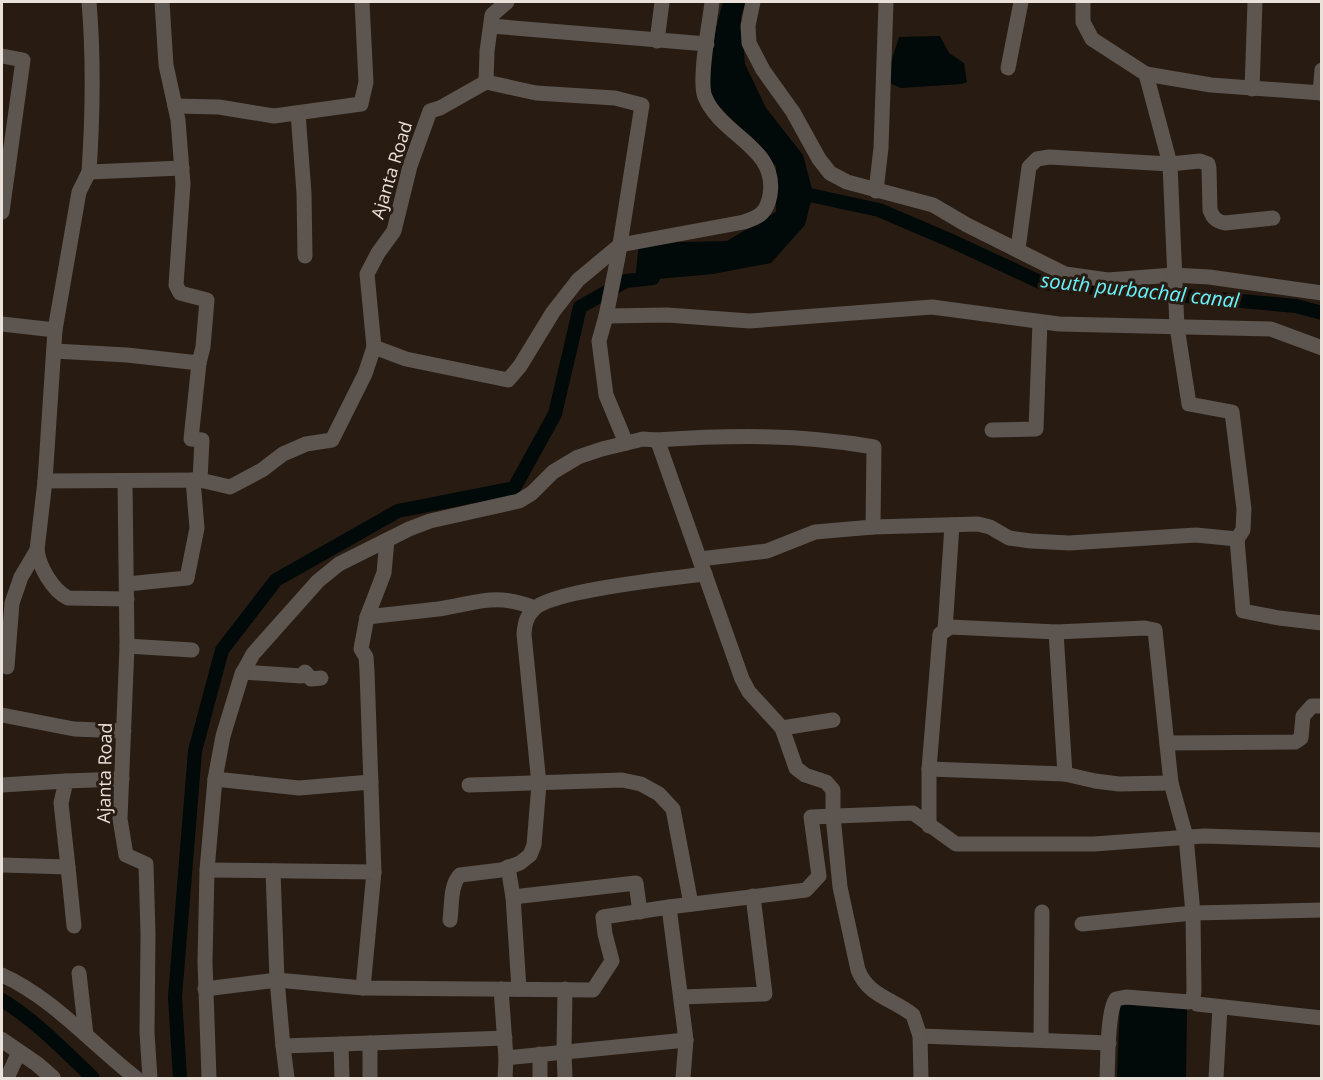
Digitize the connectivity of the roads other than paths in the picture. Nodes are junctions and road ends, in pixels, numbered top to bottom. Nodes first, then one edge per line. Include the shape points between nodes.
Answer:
1 (89, 2) edge
2 (162, 2) edge
3 (362, 2) edge
4 (507, 2) edge
5 (662, 2) edge
6 (712, 2) edge
7 (753, 2) edge
8 (886, 2) edge
9 (1021, 2) edge
10 (1083, 2) edge
11 (1255, 2) edge
12 (491, 26) junction
13 (657, 40) junction
14 (706, 44) junction
15 (2, 56) edge
16 (1008, 68) dead end
17 (1322, 70) edge
18 (1146, 74) junction
19 (486, 82) junction
20 (1252, 89) junction
21 (1321, 93) edge
22 (175, 106) junction
23 (298, 113) junction
24 (1170, 164) junction
25 (182, 168) junction
26 (89, 172) junction
27 (876, 191) junction
28 (2, 212) edge
29 (1273, 218) dead end
30 (1018, 249) junction
31 (619, 251) junction
32 (305, 256) dead end
33 (1173, 279) junction
34 (1322, 294) edge
35 (607, 308) junction
36 (1040, 322) junction
37 (1176, 322) junction
38 (2, 324) edge
39 (55, 330) junction
40 (374, 348) junction
41 (1322, 348) edge
42 (54, 351) junction
43 (199, 363) junction
44 (992, 430) dead end
45 (656, 440) junction
46 (626, 442) junction
47 (197, 480) junction
48 (45, 481) junction
49 (125, 481) junction
50 (952, 525) junction
51 (873, 527) junction
52 (1237, 539) junction
53 (387, 540) junction
54 (37, 550) junction
55 (700, 559) junction
56 (705, 574) junction
57 (127, 592) junction
58 (535, 608) junction
59 (367, 617) junction
60 (1322, 623) edge
61 (945, 630) junction
62 (1056, 632) junction
63 (127, 646) junction
64 (192, 650) dead end
65 (7, 667) dead end
66 (243, 672) junction
67 (321, 678) dead end
68 (1322, 706) edge
69 (2, 715) edge
70 (833, 720) dead end
71 (782, 728) junction
72 (124, 731) junction
73 (1167, 743) junction
74 (929, 769) junction
75 (1065, 774) junction
76 (122, 779) junction
77 (215, 779) junction
78 (66, 781) junction
79 (371, 782) junction
80 (1171, 783) junction
81 (539, 784) junction
82 (2, 785) edge
83 (470, 785) dead end
84 (833, 816) junction
85 (929, 826) junction
86 (1186, 837) junction
87 (1322, 840) edge
88 (2, 865) edge
89 (68, 867) junction
90 (508, 867) junction
91 (207, 870) junction
92 (273, 871) junction
93 (374, 872) junction
94 (753, 896) junction
95 (513, 897) junction
96 (691, 904) junction
97 (669, 907) junction
98 (1322, 910) edge
99 (640, 912) junction
100 (1042, 912) dead end
101 (1193, 913) junction
102 (450, 920) dead end
103 (1082, 924) dead end
104 (74, 926) dead end
105 (79, 973) dead end
106 (2, 975) edge
107 (277, 980) junction
108 (363, 988) junction
109 (205, 989) junction
110 (501, 989) junction
111 (565, 989) junction
112 (519, 990) junction
113 (681, 997) junction
114 (1197, 1004) dead end
115 (1220, 1007) junction
116 (1322, 1018) edge
117 (86, 1035) junction
118 (920, 1036) junction
119 (505, 1038) junction
120 (1041, 1039) junction
121 (2, 1040) edge
122 (686, 1040) junction
123 (370, 1042) junction
124 (1109, 1042) junction
125 (341, 1044) junction
126 (283, 1046) junction
127 (19, 1052) junction
128 (564, 1052) junction
129 (540, 1054) junction
130 (506, 1058) junction
131 (8, 1078) edge
132 (53, 1078) edge
133 (136, 1078) edge
134 (150, 1078) edge
135 (209, 1078) edge
136 (287, 1078) edge
137 (342, 1078) edge
138 (370, 1078) edge
139 (505, 1078) edge
140 (540, 1078) edge
141 (565, 1078) edge
142 (683, 1078) edge
143 (921, 1078) edge
144 (1107, 1078) edge
145 (1216, 1078) edge

1 - 26 street via 94,55
2 - 22 street via 166,65
3 - 23 street via 366,82 361,104
4 - 12 street via 492,15
5 - 13 street
6 - 14 street
7 - 27 street via 749,43 819,159 830,173
8 - 27 street
9 - 16 street
10 - 18 street via 1083,22 1092,39
11 - 20 street
12 - 13 street
12 - 19 street
13 - 14 street
14 - 31 street via 704,95 722,122 760,154 770,178 768,206 760,217 744,222
15 - 28 street via 23,60
17 - 21 street
18 - 20 street
18 - 24 street
19 - 31 street via 536,93 615,98 642,105
19 - 40 street, Ajanta Road via 430,111 410,166 394,231 367,274
20 - 21 street
22 - 23 street via 219,107 274,116
22 - 25 street
23 - 32 street
24 - 29 street via 1208,164 1210,210 1217,221
24 - 30 street via 1037,159 1029,167
24 - 33 street
25 - 26 street
25 - 43 street via 177,285 180,293 207,300
26 - 39 street via 78,192
27 - 30 street via 933,205
30 - 33 street via 1065,274 1108,280
31 - 35 street
31 - 40 street via 578,280 508,380 406,359
33 - 34 street via 1209,277
33 - 37 street
35 - 36 street via 750,321 932,307
35 - 46 street via 599,341 606,394
36 - 37 street
36 - 44 street via 1036,429
37 - 41 street via 1271,329
37 - 52 street via 1189,404 1232,412 1244,509 1243,530
38 - 39 street
39 - 42 street
40 - 47 street, Ajanta Road via 332,440 306,444 283,454 230,486
42 - 43 street
42 - 48 street
43 - 47 street via 191,439 202,440
45 - 46 street
45 - 51 street via 763,435 874,447
45 - 55 street
46 - 53 street via 570,461 519,501 446,516
47 - 49 street, Ajanta Road
47 - 57 street via 197,528 187,578
48 - 49 street, Ajanta Road
48 - 54 street
49 - 57 street, Ajanta Road
50 - 51 street
50 - 52 street via 978,524 1009,538 1070,543 1196,535
50 - 61 street
51 - 55 street via 815,532 767,551
52 - 60 street via 1243,611
53 - 59 street via 384,573
53 - 66 street via 339,564 318,581 253,654
54 - 57 street via 38,560 61,595 68,598
54 - 65 street via 12,603
55 - 56 street
56 - 58 street via 602,589 545,602
56 - 71 street via 742,679
57 - 63 street, Ajanta Road
58 - 59 street via 514,600 487,599
58 - 81 street via 526,619 525,634
59 - 79 street via 361,649 366,657
61 - 62 street via 950,627
61 - 74 street via 940,634
62 - 73 street via 1155,630
62 - 75 street
63 - 64 street
63 - 72 street, Ajanta Road
66 - 67 street via 301,676 305,672 308,678
66 - 77 street via 223,736
68 - 73 street via 1312,706 1303,716 1301,738 1295,742
69 - 72 street via 74,729
70 - 71 street
71 - 84 street via 796,768 826,782 833,790
72 - 76 street, Ajanta Road
73 - 80 street
74 - 75 street
74 - 85 street
75 - 80 street via 1119,784
76 - 78 street
76 - 134 street, Ajanta Road via 120,819 126,855 146,864
77 - 79 street via 299,788
77 - 91 street
78 - 82 street
78 - 89 street via 61,803
79 - 93 street
80 - 86 street
81 - 83 street
81 - 90 street via 534,845 530,855
81 - 96 street via 622,780 659,794 673,809
84 - 85 street via 913,813
84 - 94 street via 811,817 819,876 806,890
84 - 118 street via 840,887 862,981 913,1015
85 - 86 street via 956,844 1094,844
86 - 87 street
86 - 101 street
88 - 89 street
89 - 104 street
90 - 95 street
90 - 102 street via 457,877
91 - 92 street
91 - 109 street
92 - 93 street
92 - 107 street
93 - 108 street
94 - 96 street
94 - 113 street via 765,994
95 - 99 street via 636,884
95 - 112 street
96 - 97 street
97 - 99 street
97 - 113 street
98 - 101 street
99 - 111 street via 603,917 612,962 594,990
100 - 120 street
101 - 103 street
101 - 124 street via 1193,998 1189,1002 1116,999
105 - 117 street
106 - 117 street via 23,984
107 - 108 street
107 - 109 street
107 - 126 street
108 - 110 street
109 - 135 street
110 - 112 street
110 - 119 street
111 - 112 street
111 - 128 street
113 - 122 street
114 - 115 street
115 - 116 street
115 - 145 street
117 - 133 street
118 - 120 street
118 - 143 street
119 - 123 street
119 - 130 street
120 - 124 street
121 - 127 street
122 - 128 street
122 - 142 street
123 - 125 street
123 - 138 street
124 - 144 street
125 - 126 street
125 - 137 street
126 - 136 street
127 - 131 street
127 - 132 street
128 - 129 street
128 - 141 street
129 - 130 street
129 - 140 street
130 - 139 street

